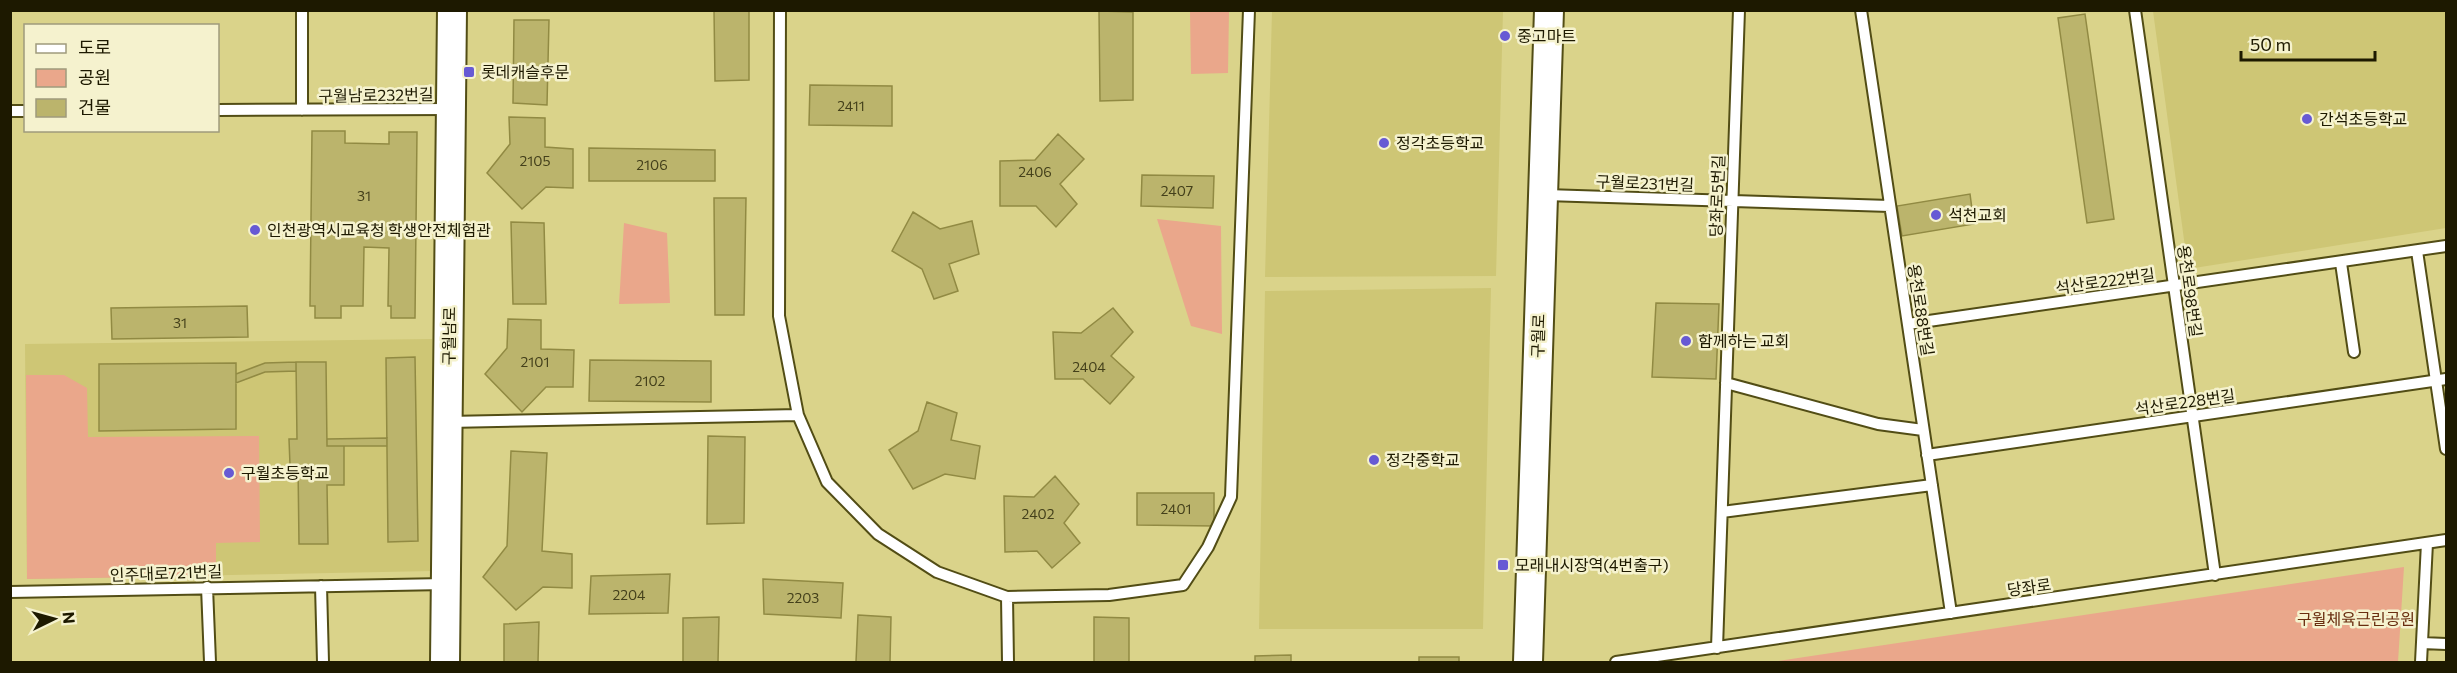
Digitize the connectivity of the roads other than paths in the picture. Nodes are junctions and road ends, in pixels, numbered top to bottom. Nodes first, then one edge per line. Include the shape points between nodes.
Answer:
1 (302, 10) edge
2 (452, 10) edge
3 (780, 10) edge
4 (1250, 10) edge
5 (1549, 10) edge
6 (1739, 10) edge
7 (1861, 10) edge
8 (2135, 10) edge
9 (451, 109) junction
10 (219, 110) edge
11 (302, 110) junction
12 (1543, 195) junction
13 (1732, 201) junction
14 (1890, 207) junction
15 (2446, 246) edge
16 (2417, 251) junction
17 (2341, 262) junction
18 (2174, 286) junction
19 (1908, 324) junction
20 (2354, 352) dead end
21 (2441, 380) edge
22 (1726, 383) junction
23 (798, 416) junction
24 (2193, 416) junction
25 (448, 422) junction
26 (1923, 430) junction
27 (2446, 448) edge
28 (1927, 455) junction
29 (1932, 485) junction
30 (1722, 512) junction
31 (2446, 540) edge
32 (2427, 543) junction
33 (2216, 575) junction
34 (446, 584) junction
35 (321, 586) junction
36 (207, 587) junction
37 (10, 592) edge
38 (1007, 597) junction
39 (1951, 613) junction
40 (2422, 643) junction
41 (2446, 644) edge
42 (1717, 648) junction
43 (210, 663) edge
44 (323, 663) edge
45 (445, 663) edge
46 (1008, 663) edge
47 (1528, 663) edge
48 (1616, 663) edge
49 (2421, 663) edge

1 - 11 lane, 구월남로232번길
2 - 9 street, 구월남로
3 - 23 lane via 779,316
4 - 38 lane via 1231,497 1208,547 1183,585 1109,595
5 - 12 street, 구월로
6 - 13 lane, 당좌로5번길
7 - 14 lane, 용천로88번길
8 - 18 lane, 용천로98번길
9 - 11 lane, 구월남로232번길
9 - 25 street, 구월남로
10 - 11 lane, 구월남로232번길
12 - 13 lane, 구월로231번길
12 - 47 street, 구월로
13 - 14 lane, 구월로231번길
13 - 22 lane, 당좌로5번길
14 - 19 lane, 용천로88번길
15 - 16 lane, 석산로222번길
16 - 17 lane, 석산로222번길
16 - 21 lane
17 - 18 lane, 석산로222번길
17 - 20 lane
18 - 19 lane, 석산로222번길
18 - 24 lane, 용천로98번길
19 - 26 lane, 용천로88번길
21 - 24 lane, 석산로228번길
21 - 27 lane
22 - 26 lane via 1878,424
22 - 30 lane, 당좌로5번길
23 - 25 lane
23 - 38 lane via 827,482 878,534 937,572
24 - 28 lane, 석산로228번길
24 - 33 lane, 용천로98번길
25 - 34 street, 구월남로
26 - 28 lane, 용천로88번길
28 - 29 lane, 용천로88번길
29 - 30 lane
29 - 39 lane, 용천로88번길
30 - 42 lane, 당좌로5번길
31 - 32 lane, 당좌로
32 - 33 lane, 당좌로
32 - 40 lane
33 - 39 lane, 당좌로
34 - 35 lane, 인주대로721번길
34 - 45 street, 구월남로
35 - 36 lane, 인주대로721번길
35 - 44 lane
36 - 37 lane, 인주대로721번길
36 - 43 lane
38 - 46 lane
39 - 42 lane, 당좌로
40 - 41 lane
40 - 49 lane
42 - 48 lane, 당좌로

